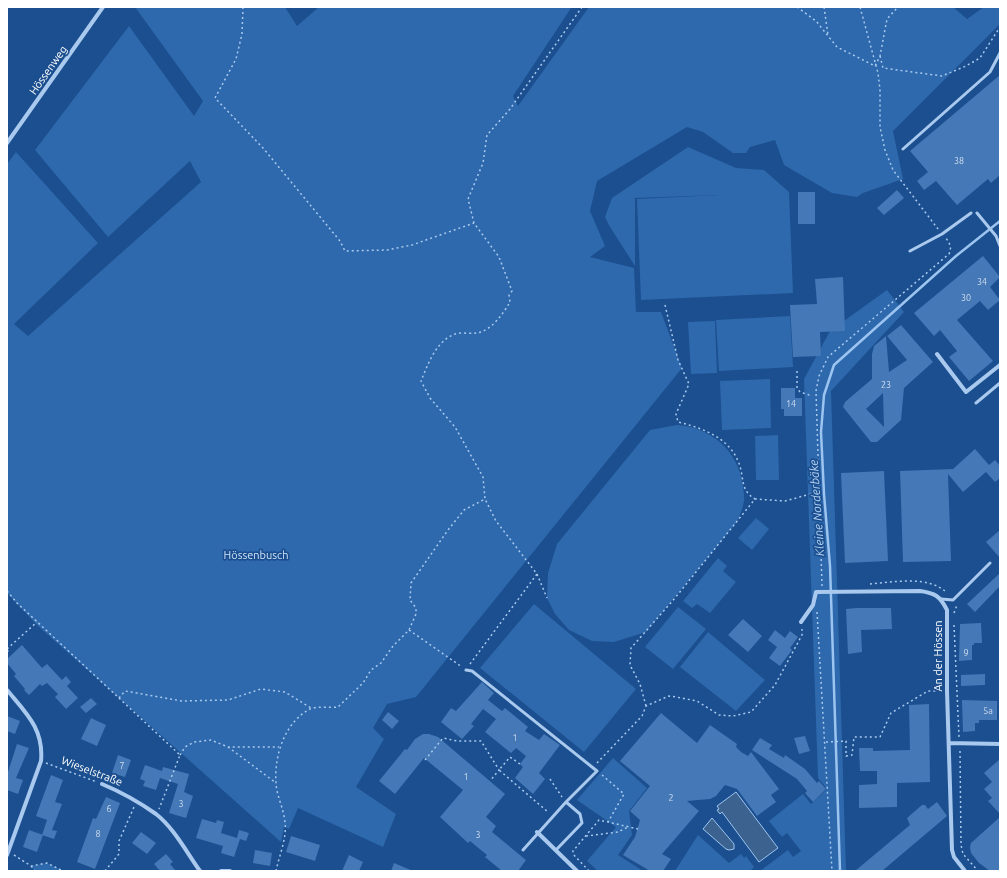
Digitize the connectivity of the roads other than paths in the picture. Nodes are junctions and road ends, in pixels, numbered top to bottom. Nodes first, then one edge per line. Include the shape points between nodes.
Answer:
1 (103, 7) edge
2 (1000, 53) edge
3 (7, 143) edge
4 (903, 149) dead end
5 (971, 213) dead end
6 (977, 213) dead end
7 (1000, 246) edge
8 (910, 251) dead end
9 (937, 354) dead end
10 (1000, 365) edge
11 (1000, 383) edge
12 (976, 403) dead end
13 (990, 563) dead end
14 (941, 599) junction
15 (801, 622) road end
16 (466, 670) road end
17 (7, 690) edge
18 (950, 743) junction
19 (1000, 744) edge
20 (102, 784) road end
21 (566, 802) junction
22 (537, 832) junction
23 (523, 850) dead end
24 (556, 850) junction
25 (8, 852) edge
26 (200, 871) edge
27 (222, 871) edge
28 (230, 871) edge
29 (576, 871) edge
30 (965, 871) edge

1 - 3 street, Hössenweg
2 - 4 lane via 990,72
5 - 8 lane via 942,234
6 - 7 lane via 996,236
9 - 10 street via 966,392
11 - 12 lane
13 - 14 lane via 953,600
14 - 15 street via 933,593 920,591 816,592 813,605
14 - 18 street, An der Hössen via 947,610
16 - 21 lane via 472,671 597,771
17 - 25 street via 37,729 42,753
18 - 19 street
18 - 30 street, An der Hössen via 952,850
20 - 26 street, Wieselstraße via 126,794 157,815
21 - 22 lane
21 - 24 lane via 580,814 582,823
22 - 23 lane
22 - 24 street
24 - 29 street
27 - 28 street

